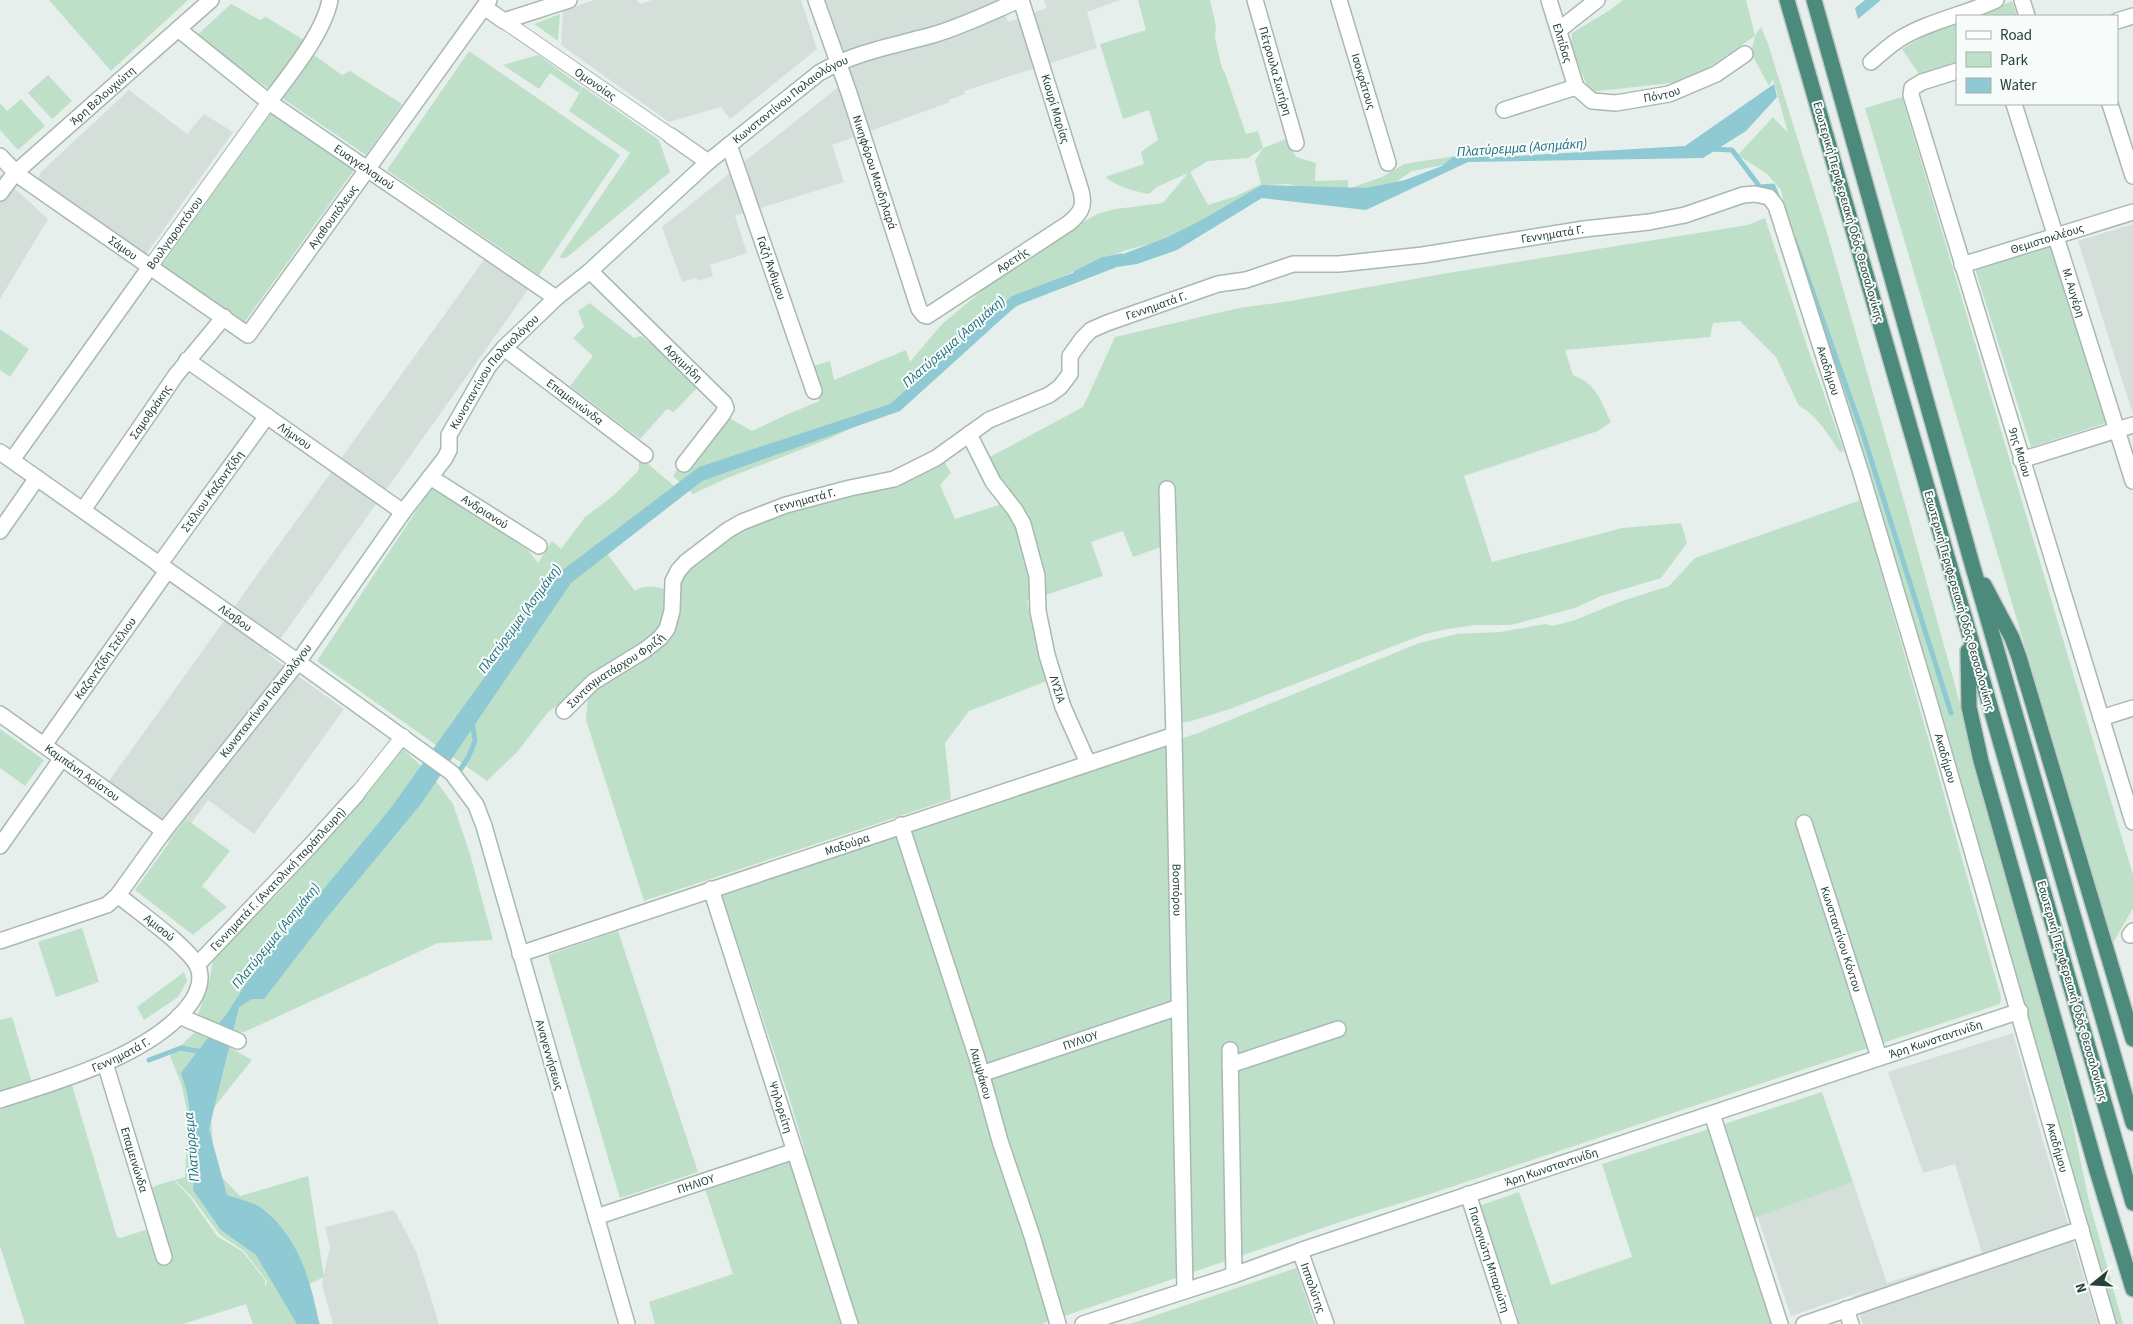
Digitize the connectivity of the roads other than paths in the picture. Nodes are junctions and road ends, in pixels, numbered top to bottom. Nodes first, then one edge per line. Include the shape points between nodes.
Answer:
1 (211, 0) edge
2 (330, 0) edge
3 (569, 0) edge
4 (816, 0) edge
5 (1020, 0) edge
6 (1255, 0) edge
7 (1339, 0) edge
8 (1549, 0) edge
9 (1597, 0) edge
10 (1787, 0) edge
11 (1814, 0) edge
12 (1996, 0) edge
13 (2022, 0) edge
14 (486, 4) edge
15 (1960, 15) edge
16 (2027, 15) edge
17 (1956, 16) edge
18 (2133, 16) edge
19 (504, 21) junction
20 (2118, 21) edge
21 (178, 29) junction
22 (1558, 30) junction
23 (1744, 54) dead end
24 (838, 62) junction
25 (1870, 62) dead end
26 (1956, 71) edge
27 (1576, 87) junction
28 (269, 102) junction
29 (2014, 105) edge
30 (2110, 105) edge
31 (1504, 110) dead end
32 (671, 136) joint
33 (1296, 143) dead end
34 (729, 145) junction
35 (0, 156) edge
36 (708, 162) junction
37 (1388, 163) dead end
38 (366, 170) junction
39 (15, 173) junction
40 (2133, 176) edge
41 (0, 193) edge
42 (1769, 197) joint
43 (2133, 212) edge
44 (1076, 218) joint
45 (2056, 235) junction
46 (1962, 265) junction
47 (150, 267) junction
48 (590, 270) junction
49 (556, 298) junction
50 (950, 302) joint
51 (224, 317) junction
52 (248, 335) joint
53 (504, 348) junction
54 (187, 360) junction
55 (814, 391) dead end
56 (267, 416) junction
57 (2133, 425) edge
58 (2117, 430) junction
59 (969, 434) junction
60 (644, 454) dead end
61 (6, 456) edge
62 (2021, 460) junction
63 (684, 464) dead end
64 (430, 477) junction
65 (37, 478) junction
66 (2133, 481) edge
67 (1167, 489) dead end
68 (83, 510) junction
69 (403, 512) junction
70 (0, 531) edge
71 (539, 546) dead end
72 (1972, 564) junction
73 (163, 568) junction
74 (667, 629) joint
75 (1968, 634) junction
76 (298, 662) junction
77 (2133, 708) edge
78 (564, 710) dead end
79 (0, 714) edge
80 (2101, 718) junction
81 (1174, 735) junction
82 (403, 736) junction
83 (44, 745) junction
84 (62, 758) junction
85 (1088, 763) junction
86 (465, 789) joint
87 (357, 794) joint
88 (2132, 821) edge
89 (1804, 823) dead end
90 (901, 825) junction
91 (5, 830) edge
92 (164, 831) junction
93 (0, 846) edge
94 (711, 889) junction
95 (118, 895) junction
96 (0, 941) edge
97 (520, 954) junction
98 (197, 965) junction
99 (1179, 1007) junction
100 (2020, 1011) junction
101 (179, 1016) junction
102 (1338, 1029) dead end
103 (2133, 1040) edge
104 (238, 1041) dead end
105 (1879, 1057) junction
106 (105, 1062) junction
107 (981, 1074) junction
108 (0, 1100) edge
109 (1712, 1114) junction
110 (2133, 1123) edge
111 (795, 1151) junction
112 (1468, 1194) junction
113 (2133, 1203) edge
114 (596, 1217) junction
115 (2081, 1229) junction
116 (1300, 1251) junction
117 (164, 1257) dead end
118 (1234, 1275) junction
119 (2133, 1289) edge
120 (1186, 1291) junction
121 (1846, 1309) junction
122 (627, 1324) edge
123 (850, 1324) edge
124 (1058, 1324) edge
125 (1083, 1324) edge
126 (1326, 1324) edge
127 (1510, 1324) edge
128 (1780, 1324) edge
129 (1804, 1324) edge
130 (1851, 1324) edge
131 (2108, 1324) edge

1 - 21 street, Άρη Βελουχιώτη
2 - 28 street, Βουλγαροκτόνου via 328,11 307,49
3 - 19 street
4 - 24 street, Νικηφόρου Μανδηλαρά
5 - 24 street, Κωνσταντίνου Παλαιολόγου via 939,33
5 - 44 street, Κιουρί Μαρίας via 1082,197 1082,207
6 - 33 street, Πέτρουλα Σωτήρη
7 - 37 street, Ισοκράτους
8 - 22 street, Ελπίδας
9 - 22 street
10 - 75 highway, Εσωτερική Περιφερειακή Οδός Θεσσαλονίκης
11 - 72 highway, Εσωτερική Περιφερειακή Οδός Θεσσαλονίκης
12 - 15 street
13 - 16 street
14 - 19 street, Ομονοίας
14 - 38 street, Αγαθουπόλεως
17 - 25 street via 1899,40
18 - 20 street
19 - 32 street, Ομονοίας
21 - 28 street, Ευαγγελισμού
21 - 39 street, Άρη Βελουχιώτη
22 - 27 street, Ελπίδας
23 - 27 street, Πόντου via 1716,74 1669,94 1616,103 1592,101
24 - 34 street, Κωνσταντίνου Παλαιολόγου via 805,83
24 - 50 street, Νικηφόρου Μανδηλαρά via 920,312 925,316 931,315
26 - 46 street, 9ης Μαίου via 1915,85 1911,95
27 - 31 street
28 - 38 street, Ευαγγελισμού
28 - 47 street, Βουλγαροκτόνου
29 - 45 street, Μ. Αυγέρη
30 - 40 street
32 - 36 street, Ομονοίας
34 - 36 street, Κωνσταντίνου Παλαιολόγου
34 - 55 street, Γαζή Άνθιμου
35 - 39 street, Σάμου
36 - 48 street, Κωνσταντίνου Παλαιολόγου
38 - 49 street, Ευαγγελισμού
38 - 52 street, Αγαθουπόλεως
39 - 41 street, Άρη Βελουχιώτη
39 - 47 street, Σάμου
42 - 59 street, Γεννηματά Γ. via 1743,195 1668,219 1423,255 1339,264 1293,264 1246,280 1218,284 1123,316 1092,330 1070,356 1070,374 1060,387 1049,395 993,418
42 - 100 street, Ακαδήμου via 1776,206 1861,473
43 - 45 street, Θεμιστοκλέους
44 - 50 street, Αρετής
45 - 46 street, Θεμιστοκλέους
45 - 58 street, Μ. Αυγέρη
46 - 62 street, 9ης Μαίου
47 - 51 street, Σάμου
47 - 61 street, Βουλγαροκτόνου
48 - 49 street, Κωνσταντίνου Παλαιολόγου
48 - 63 street, Αρχιμήδη via 724,403 725,410
49 - 53 street, Κωνσταντίνου Παλαιολόγου
51 - 52 street, Σάμου
51 - 54 street, Σαμοθράκης
53 - 60 street, Επαμεινώνδα
53 - 64 street, Κωνσταντίνου Παλαιολόγου via 488,368 449,435 445,458
54 - 56 street, Λήμνου
54 - 68 street, Σαμοθράκης
56 - 69 street, Λήμνου
56 - 73 street, Στέλιου Καζαντζίδη
57 - 58 street
58 - 62 street
58 - 66 street, Μ. Αυγέρη
59 - 74 street, Γεννηματά Γ. via 936,458 894,480 807,499 735,526 678,571 673,581 672,611
59 - 85 street, ΛΥΣΙΑ via 993,482 1023,524 1037,576 1038,611 1055,682
61 - 65 street, Λέσβου
62 - 80 street, 9ης Μαίου
64 - 69 street, Κωνσταντίνου Παλαιολόγου
64 - 71 street, Ανδριανού
65 - 68 street, Λέσβου
65 - 70 street
67 - 81 street, Βοσπόρου
68 - 73 street, Λέσβου
69 - 76 street, Κωνσταντίνου Παλαιολόγου
72 - 103 highway via 2019,657
72 - 110 highway, Εσωτερική Περιφερειακή Οδός Θεσσαλονίκης
73 - 76 street, Λέσβου
73 - 83 street, Καζαντζίδη Στέλιου
74 - 78 street, Συνταγματάρχου Φριζή via 653,644 593,682
75 - 113 highway, Εσωτερική Περιφερειακή Οδός Θεσσαλονίκης
75 - 119 highway via 1970,708 1981,761
76 - 82 street, Λέσβου
76 - 92 street, Κωνσταντίνου Παλαιολόγου
77 - 80 street
79 - 83 street, Καμπάνη Αρίστου
80 - 88 street, 9ης Μαίου
81 - 85 street, Μαξούρα
81 - 99 street, Βοσπόρου
82 - 86 street, Λέσβου via 452,773
82 - 87 street
83 - 84 street, Καμπάνη Αρίστου
84 - 91 street
84 - 92 street, Καμπάνη Αρίστου
85 - 90 street, Μαξούρα
86 - 97 street, Αναγεννήσεως via 484,826
87 - 98 street, Γεννηματά Γ. (Ανατολική παράπλευρη)
89 - 105 street, Κωνσταντίνου Κόντου
90 - 94 street, Μαξούρα
90 - 107 street, Λαμψάκου
91 - 93 street
92 - 95 street, Κωνσταντίνου Παλαιολόγου
94 - 97 street, Μαξούρα
94 - 111 street, Ψηλορείτη
95 - 96 street, Κωνσταντίνου Παλαιολόγου via 107,905 92,911
95 - 98 street, Αμισού via 178,944
97 - 114 street, Αναγεννήσεως
98 - 101 street, Γεννηματά Γ. via 199,986 192,1002
99 - 107 street, ΠΥΛΙΟΥ
99 - 120 street, Βοσπόρου
100 - 105 street, Άρη Κωνσταντινίδη
100 - 115 street, Ακαδήμου
101 - 104 street
101 - 106 street, Γεννηματά Γ. via 144,1043
102 - 118 street via 1230,1057
105 - 109 street, Άρη Κωνσταντινίδη
106 - 108 street, Γεννηματά Γ.
106 - 117 street, Επαμεινώνδα
107 - 124 street, Λαμψάκου
109 - 112 street, Άρη Κωνσταντινίδη
109 - 128 street
111 - 114 street, ΠΗΛΙΟΥ
111 - 123 street, Ψηλορείτη
112 - 116 street, Άρη Κωνσταντινίδη
112 - 127 street, Παναγιώτη Μπαριώτη
114 - 122 street, Αναγεννήσεως
115 - 121 street
115 - 131 street, Ακαδήμου
116 - 118 street, Άρη Κωνσταντινίδη
116 - 126 street, Ιππολύτης
118 - 120 street, Άρη Κωνσταντινίδη
120 - 125 street, Άρη Κωνσταντινίδη
121 - 129 street
121 - 130 street

